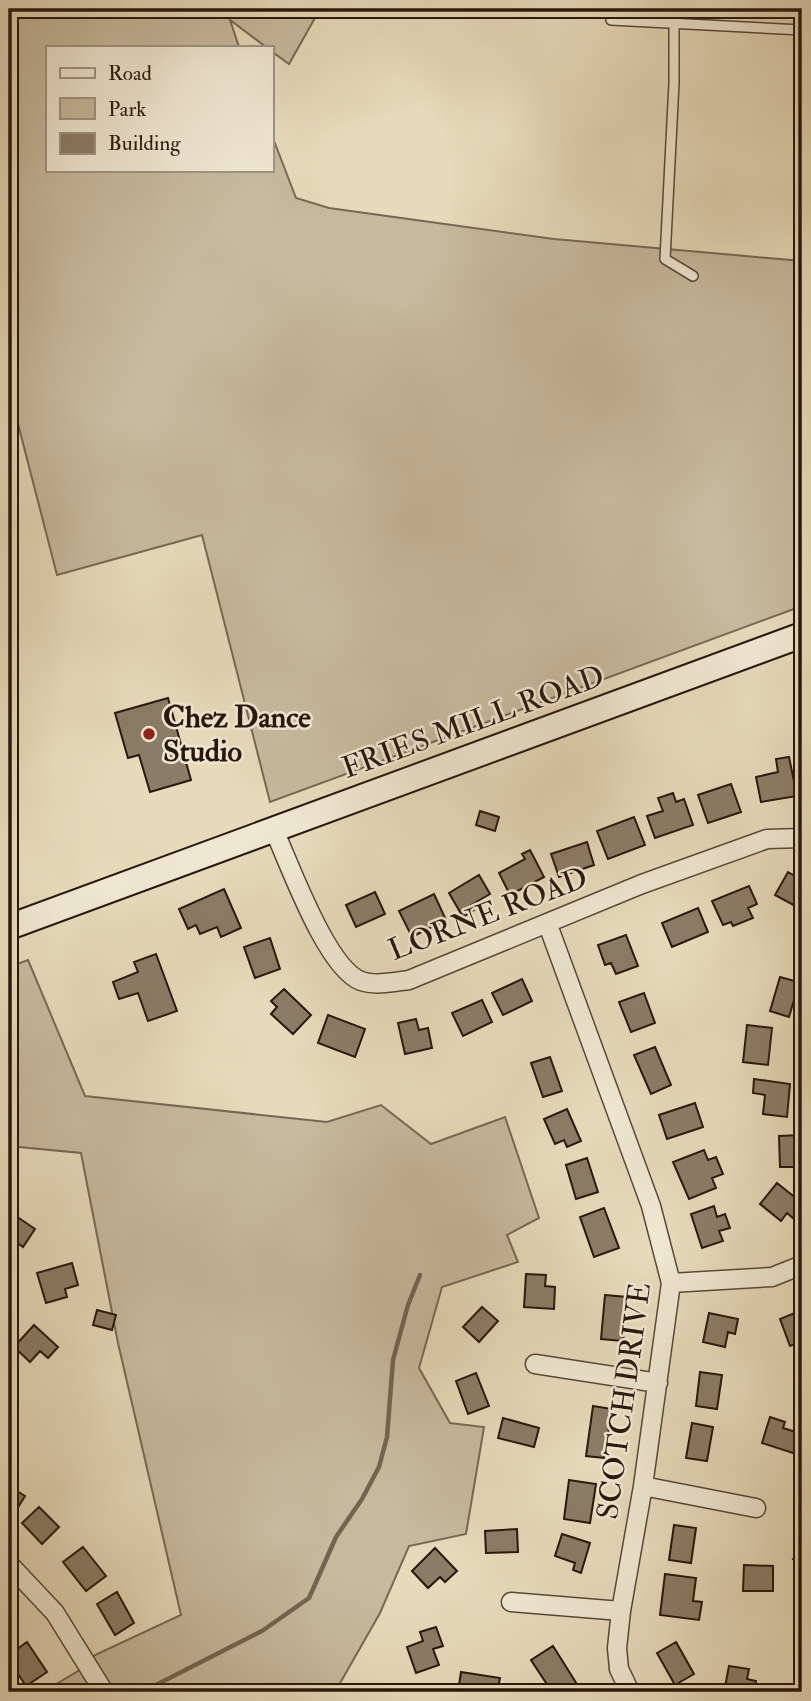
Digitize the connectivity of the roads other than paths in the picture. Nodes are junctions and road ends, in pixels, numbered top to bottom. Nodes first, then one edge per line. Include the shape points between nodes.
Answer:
1 (611, 20) dead end
2 (674, 25) junction
3 (802, 30) edge
4 (693, 276) dead end
5 (802, 635) edge
6 (273, 828) junction
7 (802, 838) edge
8 (548, 925) junction
9 (9, 927) edge
10 (802, 1265) edge
11 (671, 1283) junction
12 (535, 1364) dead end
13 (657, 1384) junction
14 (643, 1486) junction
15 (756, 1508) dead end
16 (9, 1564) edge
17 (511, 1602) dead end
18 (621, 1611) junction
19 (104, 1692) edge
20 (630, 1692) edge

1 - 2 lane
2 - 3 lane
2 - 4 lane via 665,259
5 - 6 main road, FRIES MILL ROAD
6 - 8 street, LORNE ROAD via 324,942 342,967 360,981 409,980
6 - 9 main road, FRIES MILL ROAD
7 - 8 street, LORNE ROAD via 767,839 642,884
8 - 11 street, SCOTCH DRIVE via 651,1206
10 - 11 street via 772,1277
11 - 13 street, SCOTCH DRIVE
12 - 13 street
13 - 14 street, SCOTCH DRIVE
14 - 15 street
14 - 18 street, SCOTCH DRIVE
16 - 19 street via 55,1613
17 - 18 street
18 - 20 street, SCOTCH DRIVE via 619,1669

